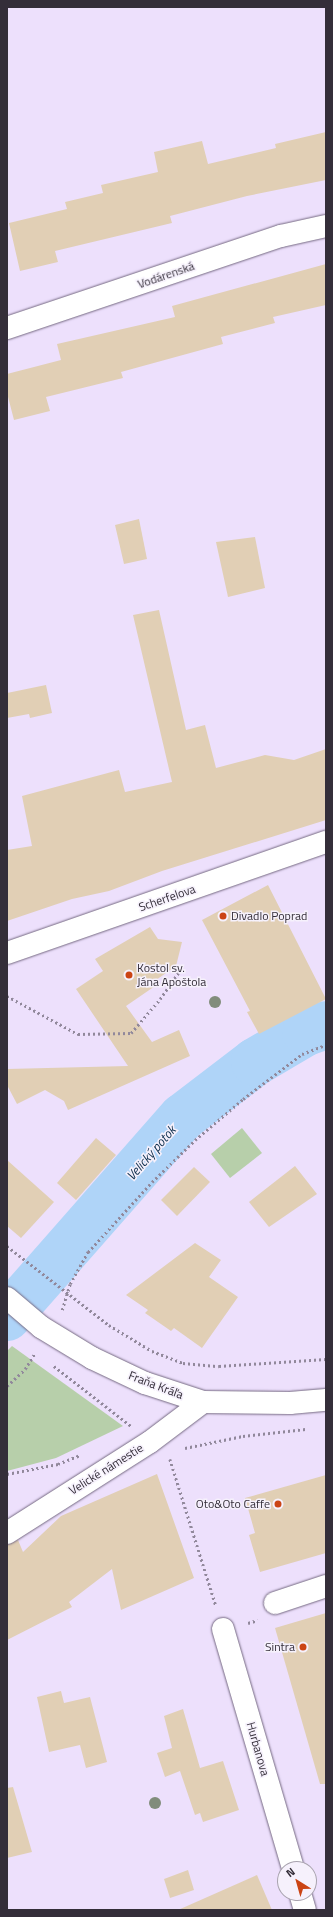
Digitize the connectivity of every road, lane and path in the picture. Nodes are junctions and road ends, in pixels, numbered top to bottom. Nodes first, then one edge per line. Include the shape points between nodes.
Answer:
1 (326, 226) edge
2 (7, 328) edge
3 (326, 842) edge
4 (7, 953) edge
5 (178, 973) dead end
6 (7, 996) edge
7 (326, 1045) edge
8 (7, 1246) edge
9 (67, 1295) junction
10 (7, 1298) edge
11 (50, 1321) junction
12 (30, 1348) dead end
13 (35, 1352) junction
14 (42, 1356) dead end
15 (326, 1359) edge
16 (48, 1361) dead end
17 (7, 1386) edge
18 (326, 1400) edge
19 (203, 1402) junction
20 (311, 1428) dead end
21 (126, 1432) dead end
22 (150, 1442) junction
23 (179, 1452) dead end
24 (86, 1453) dead end
25 (174, 1456) dead end
26 (170, 1459) junction
27 (163, 1462) dead end
28 (7, 1474) edge
29 (7, 1533) edge
30 (326, 1586) edge
31 (275, 1603) joint
32 (223, 1629) junction
33 (291, 1861) edge

1 - 2 street, Vodárenská via 281,236
3 - 4 street, Scherfelova
5 - 6 path via 131,1033 78,1034
7 - 9 path via 302,1054 189,1145 88,1252 70,1284
8 - 9 path
9 - 11 path
9 - 15 path via 152,1351 183,1363 219,1366
10 - 11 street, Fraňa Kráľa
11 - 19 street, Fraňa Kráľa via 92,1358 145,1383
12 - 13 path
13 - 14 path
13 - 17 path via 25,1368
16 - 21 path via 132,1427
18 - 19 street, Fraňa Kráľa via 290,1403
19 - 22 street, Velické námestie
20 - 23 path via 243,1436
22 - 26 path
22 - 29 street, Velické námestie
24 - 28 path via 58,1464
25 - 26 path
26 - 27 path
26 - 32 path
30 - 31 street
31 - 32 path via 267,1617
32 - 33 street, Hurbanova

